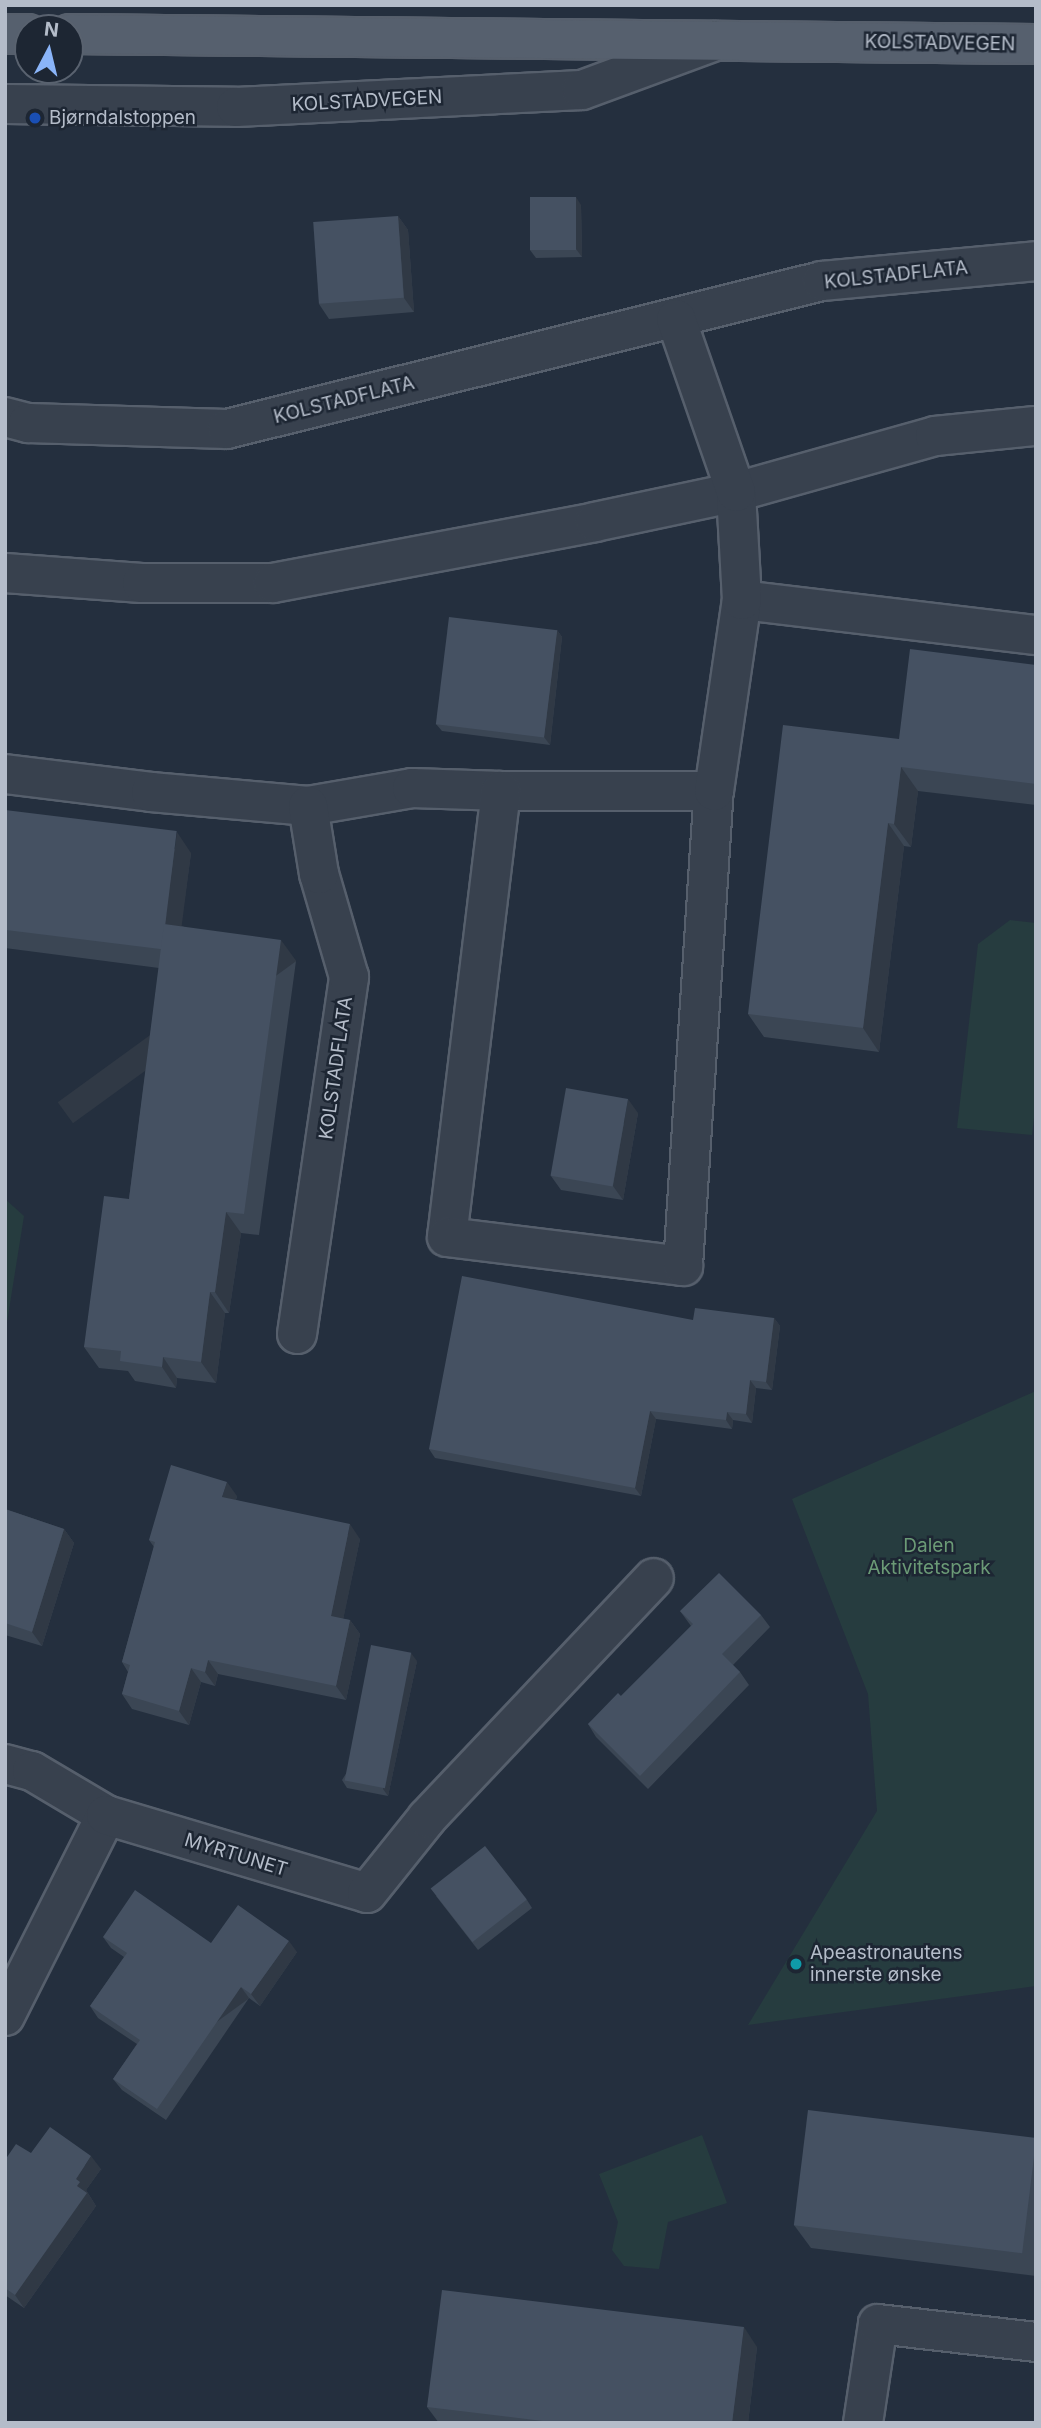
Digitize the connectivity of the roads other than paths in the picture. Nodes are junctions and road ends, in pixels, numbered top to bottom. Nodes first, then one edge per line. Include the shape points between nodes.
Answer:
1 (84, 34) edge
2 (719, 40) junction
3 (1036, 44) edge
4 (5, 104) edge
5 (1036, 261) edge
6 (677, 319) junction
7 (5, 417) edge
8 (1036, 426) edge
9 (736, 492) junction
10 (5, 573) edge
11 (742, 600) junction
12 (1036, 635) edge
13 (5, 774) edge
14 (501, 791) junction
15 (714, 791) junction
16 (308, 806) junction
17 (297, 1334) dead end
18 (654, 1578) dead end
19 (5, 1764) edge
20 (106, 1815) junction
21 (5, 2016) edge
22 (1036, 2342) edge
23 (863, 2423) edge

1 - 2 main road, KOLSTADVEGEN
2 - 3 main road, KOLSTADVEGEN
2 - 4 street, KOLSTADVEGEN via 582,90 236,107
5 - 6 street, KOLSTADFLATA via 822,281
6 - 7 street, KOLSTADFLATA via 227,429 28,423
6 - 9 street
8 - 9 street via 935,436
9 - 10 street via 273,583 142,583
9 - 11 street
11 - 12 street
11 - 15 street
13 - 16 street
14 - 15 street
14 - 15 street via 447,1237 683,1266
14 - 16 street via 412,788
16 - 17 street, KOLSTADFLATA via 319,874 349,977
18 - 20 street, MYRTUNET via 427,1818 367,1893
19 - 20 street, MYRTUNET via 32,1772
20 - 21 street
22 - 23 street via 878,2324

